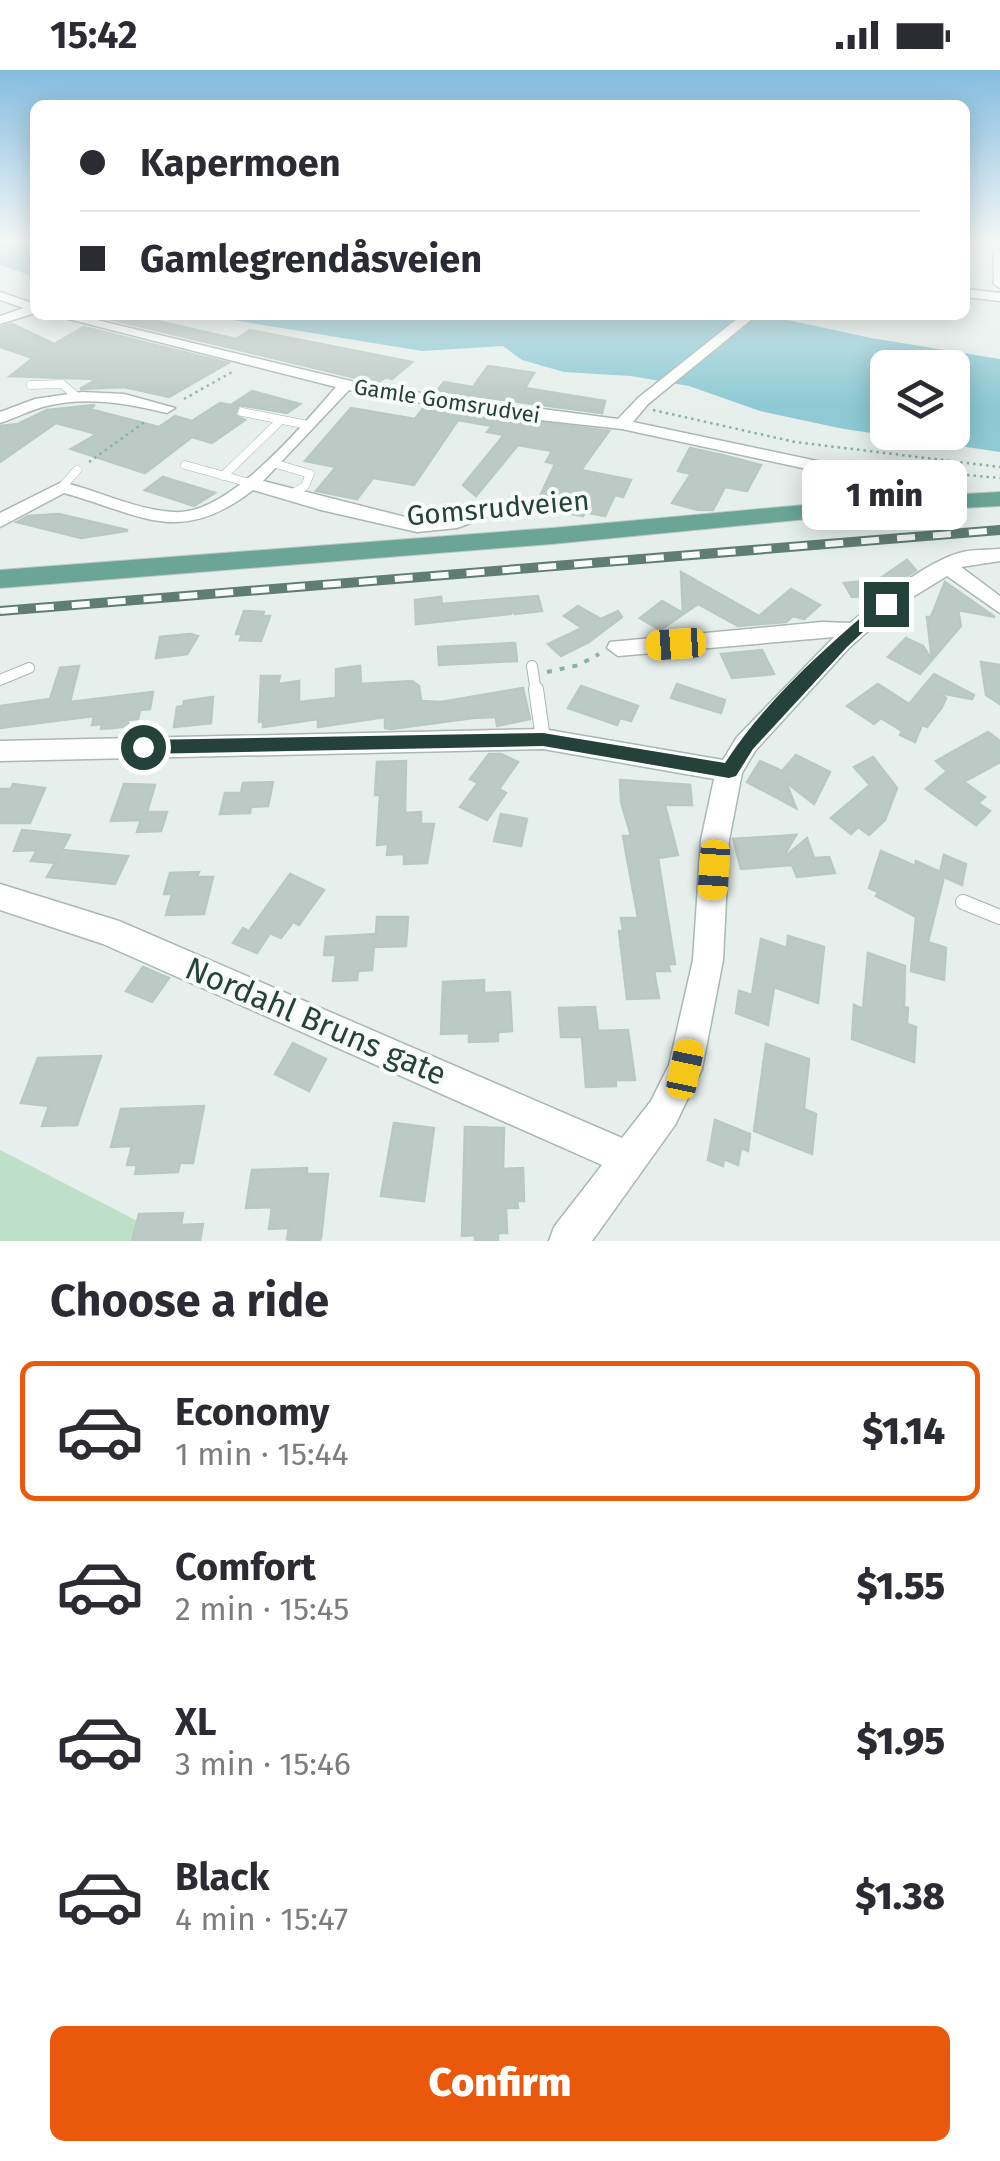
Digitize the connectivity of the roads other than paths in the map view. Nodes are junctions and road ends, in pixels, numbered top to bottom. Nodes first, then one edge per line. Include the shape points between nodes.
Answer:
1 (2, 297) edge
2 (30, 306) edge
3 (30, 310) edge
4 (0, 320) edge
5 (80, 320) edge
6 (744, 320) edge
7 (345, 385) junction
8 (31, 386) dead end
9 (75, 395) junction
10 (184, 399) road end
11 (168, 408) junction
12 (242, 412) dead end
13 (0, 418) edge
14 (146, 421) road end
15 (280, 421) junction
16 (622, 424) junction
17 (308, 425) junction
18 (273, 463) junction
19 (184, 466) dead end
20 (77, 470) road end
21 (223, 476) junction
22 (250, 483) junction
23 (62, 488) junction
24 (290, 495) junction
25 (1000, 499) edge
26 (516, 503) dead end
27 (884, 511) junction
28 (1000, 513) edge
29 (0, 521) edge
30 (1000, 556) edge
31 (946, 566) junction
32 (0, 579) edge
33 (0, 591) edge
34 (1000, 606) edge
35 (855, 631) junction
36 (618, 648) road end
37 (29, 668) dead end
38 (533, 671) road end
39 (0, 680) edge
40 (543, 740) junction
41 (0, 751) edge
42 (729, 771) junction
43 (0, 896) edge
44 (963, 902) dead end
45 (1000, 918) edge
46 (627, 1158) junction
47 (568, 1241) edge

1 - 2 street
3 - 4 street
5 - 7 street, Gamle Gomsrudvei
6 - 16 street
7 - 16 street, Gamle Gomsrudvei
7 - 17 street
8 - 9 lane via 56,382
9 - 11 street
9 - 13 street
10 - 11 street
11 - 14 street
12 - 15 lane
15 - 17 lane
15 - 21 lane
16 - 27 street, Gamle Gomsrudvei via 836,472
17 - 18 street
18 - 22 street
18 - 24 lane via 310,474
19 - 21 lane
20 - 23 lane
21 - 22 lane
22 - 23 street via 190,518
22 - 24 street
23 - 29 street
24 - 26 street via 436,527
25 - 27 main road, Gomsrudveien
27 - 28 main road, Gomsrudveien
27 - 32 main road, Gomsrudveien
27 - 33 main road, Gomsrudveien
30 - 31 street via 982,554
31 - 34 street
31 - 35 street
35 - 36 street
35 - 42 street via 746,744
37 - 39 lane
38 - 40 lane
40 - 41 street
40 - 42 street
42 - 46 street via 715,840 708,960 685,1069 662,1114
43 - 46 street, Nordahl Bruns gate via 108,930
44 - 45 lane
46 - 47 street

